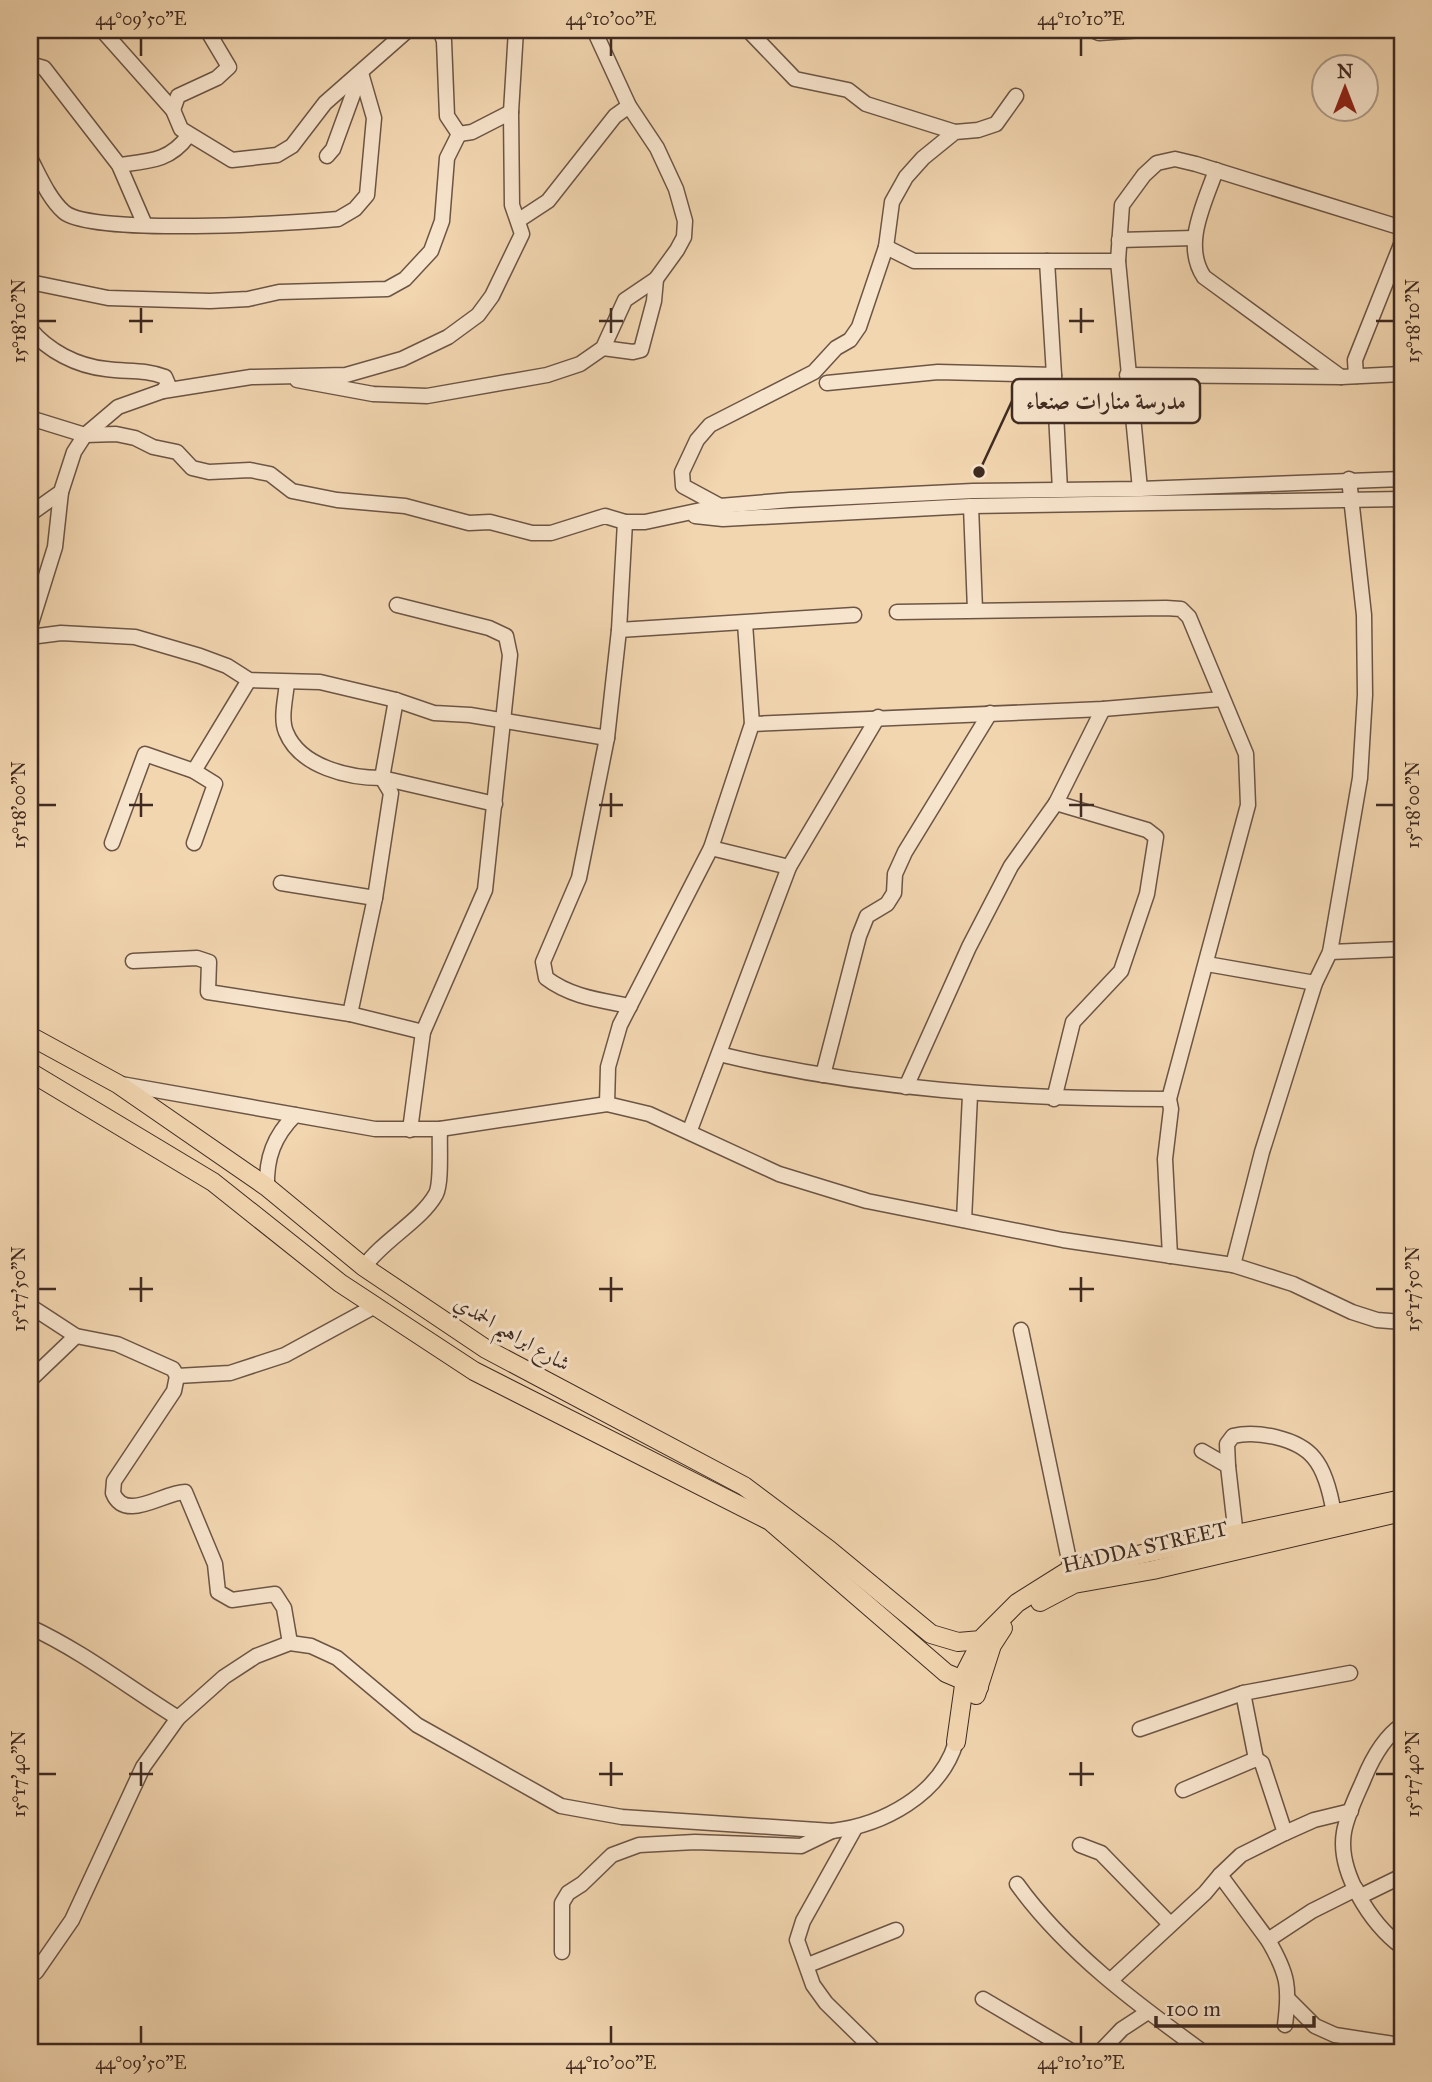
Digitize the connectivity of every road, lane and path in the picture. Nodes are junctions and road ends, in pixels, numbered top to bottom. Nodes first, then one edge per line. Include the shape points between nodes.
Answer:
1 (102, 30) edge
2 (408, 30) edge
3 (440, 30) edge
4 (516, 30) edge
5 (594, 30) edge
6 (748, 30) edge
7 (1092, 30) edge
8 (1143, 30) edge
9 (209, 31) edge
10 (30, 64) edge
11 (361, 73) junction
12 (1016, 96) dead end
13 (629, 106) junction
14 (173, 110) junction
15 (511, 112) junction
16 (955, 132) junction
17 (459, 134) junction
18 (188, 136) junction
19 (327, 156) dead end
20 (30, 158) edge
21 (119, 164) junction
22 (1216, 170) junction
23 (519, 220) junction
24 (145, 225) junction
25 (1402, 228) edge
26 (1194, 238) junction
27 (1119, 240) junction
28 (1402, 243) edge
29 (886, 247) junction
30 (1047, 261) junction
31 (1118, 261) junction
32 (656, 279) junction
33 (30, 282) edge
34 (30, 329) edge
35 (603, 348) junction
36 (1402, 374) edge
37 (1054, 375) junction
38 (1127, 375) junction
39 (1356, 376) junction
40 (1341, 377) junction
41 (289, 378) junction
42 (827, 383) dead end
43 (163, 391) junction
44 (30, 418) edge
45 (85, 435) junction
46 (1349, 479) junction
47 (1402, 479) edge
48 (1140, 489) junction
49 (1059, 490) junction
50 (61, 492) junction
51 (1350, 499) junction
52 (1402, 499) edge
53 (971, 506) junction
54 (722, 513) junction
55 (30, 514) edge
56 (625, 522) junction
57 (397, 605) dead end
58 (975, 610) junction
59 (897, 612) dead end
60 (854, 615) dead end
61 (745, 623) junction
62 (30, 627) edge
63 (619, 630) junction
64 (30, 637) edge
65 (250, 680) junction
66 (287, 682) junction
67 (1222, 699) junction
68 (396, 700) junction
69 (1103, 709) junction
70 (990, 713) junction
71 (878, 717) junction
72 (504, 722) junction
73 (752, 724) junction
74 (607, 738) junction
75 (194, 771) junction
76 (382, 778) junction
77 (1056, 803) junction
78 (495, 804) junction
79 (112, 843) dead end
80 (194, 843) dead end
81 (711, 848) junction
82 (789, 867) junction
83 (281, 883) dead end
84 (375, 898) junction
85 (1402, 949) edge
86 (1330, 952) junction
87 (133, 961) dead end
88 (1207, 964) junction
89 (1315, 983) junction
90 (630, 1006) junction
91 (349, 1014) junction
92 (423, 1032) junction
93 (30, 1036) edge
94 (719, 1054) junction
95 (30, 1072) edge
96 (822, 1075) junction
97 (118, 1084) junction
98 (906, 1087) junction
99 (970, 1094) junction
100 (1054, 1099) junction
101 (1169, 1099) junction
102 (607, 1104) junction
103 (295, 1115) junction
104 (440, 1129) junction
105 (410, 1130) junction
106 (690, 1130) junction
107 (267, 1187) junction
108 (964, 1220) junction
109 (325, 1235) junction
110 (1170, 1256) junction
111 (306, 1257) junction
112 (1233, 1265) junction
113 (364, 1267) junction
114 (30, 1306) edge
115 (375, 1306) junction
116 (1402, 1322) edge
117 (1021, 1330) dead end
118 (76, 1336) junction
119 (177, 1376) junction
120 (30, 1380) edge
121 (1202, 1451) dead end
122 (1228, 1465) junction
123 (718, 1470) junction
124 (706, 1489) junction
125 (1402, 1499) edge
126 (1402, 1512) edge
127 (1335, 1520) junction
128 (1236, 1536) junction
129 (828, 1549) junction
130 (816, 1563) junction
131 (1073, 1576) junction
132 (30, 1627) edge
133 (981, 1640) junction
134 (290, 1643) junction
135 (946, 1673) junction
136 (1350, 1673) dead end
137 (972, 1684) junction
138 (1243, 1693) junction
139 (178, 1717) junction
140 (961, 1717) junction
141 (1402, 1723) edge
142 (1140, 1729) dead end
143 (956, 1742) junction
144 (1256, 1759) junction
145 (1183, 1790) dead end
146 (1351, 1811) junction
147 (855, 1828) junction
148 (832, 1831) junction
149 (1284, 1833) junction
150 (1080, 1845) dead end
151 (1220, 1874) junction
152 (1402, 1876) edge
153 (1017, 1884) dead end
154 (1358, 1893) junction
155 (1170, 1924) junction
156 (896, 1930) dead end
157 (1268, 1940) junction
158 (1402, 1947) edge
159 (562, 1952) dead end
160 (808, 1965) junction
161 (36, 1972) dead end
162 (1111, 1979) junction
163 (983, 1999) dead end
164 (1288, 1999) junction
165 (1148, 2012) junction
166 (1284, 2025) dead end
167 (1400, 2045) dead end
168 (876, 2052) edge
169 (1073, 2052) edge
170 (1100, 2052) edge
171 (1203, 2052) edge

1 - 14 street
2 - 11 street
3 - 17 street via 447,116
4 - 15 street
5 - 13 street
6 - 16 street via 795,79 848,90 866,104
7 - 8 street
9 - 14 street via 229,67 217,78 178,96
10 - 21 street via 44,68
11 - 18 street via 325,103 292,146 277,155 232,160
11 - 19 street
11 - 24 street via 374,118 368,195 355,209 329,220
12 - 16 street via 996,124
13 - 23 street via 615,116 548,201
13 - 32 street via 657,148 685,220 684,237
14 - 18 street
15 - 17 street
15 - 23 street via 512,205
16 - 29 street via 906,177 892,202
17 - 33 street via 447,158 442,221 431,251 405,279 387,289 279,292 209,301 108,298
18 - 21 street via 178,150 161,160
20 - 24 street via 65,214
21 - 24 street
22 - 25 street
22 - 26 street
22 - 27 street via 1175,159 1157,163 1122,205
23 - 41 street via 522,234 492,296 478,314 448,337 402,359 346,374
26 - 27 street
26 - 40 street via 1196,261 1204,277
27 - 31 street
28 - 39 street via 1355,360
29 - 30 street via 914,261
29 - 54 street via 859,327 850,340 814,372 710,425 697,440 682,472 683,486
30 - 31 street
30 - 37 street
31 - 38 street
32 - 35 street via 625,300
32 - 35 street via 641,350
34 - 43 street via 70,360 165,377
35 - 41 street via 580,364 547,375 427,396 373,394
36 - 39 street
37 - 42 street via 938,372
37 - 49 street
38 - 40 street
38 - 48 street
39 - 40 street
41 - 43 street via 251,377
43 - 45 street via 118,407
44 - 45 street
45 - 50 street via 74,452
45 - 56 street via 135,438 177,452 192,468 209,472 250,470 270,474 292,491 405,506 468,523 490,522 542,533 605,516
46 - 47 street
46 - 48 street
46 - 51 street
48 - 49 street
49 - 54 street via 947,493
50 - 55 street
50 - 62 street via 55,547
51 - 52 street
51 - 53 street
51 - 86 street via 1364,615 1365,695 1360,778
53 - 54 street
53 - 58 street
54 - 56 street
56 - 63 street
57 - 72 street via 506,636 510,655
58 - 59 street
58 - 67 street via 1181,609 1189,617
60 - 61 street
61 - 63 street
61 - 73 street
63 - 74 street
64 - 65 street via 61,633 135,637 227,666
65 - 66 street
65 - 75 street
66 - 68 street via 320,682
66 - 76 street via 285,730 295,747 317,765 362,778
67 - 69 street
67 - 88 street via 1246,754 1248,805
68 - 72 street via 433,713
68 - 76 street
69 - 70 street
69 - 77 street
70 - 71 street
70 - 96 street via 905,852 895,874 894,893 887,904 867,916
71 - 73 street
71 - 82 street
72 - 74 street
72 - 78 street
73 - 81 street
74 - 90 street via 579,878 543,962 546,978 558,987
75 - 79 street via 145,754
75 - 80 street via 215,784
76 - 78 street
76 - 84 street via 391,793
77 - 98 street via 1011,866
77 - 100 street via 1147,830 1156,836 1156,847 1147,894 1121,971 1073,1022
78 - 92 street via 485,890
81 - 82 street
81 - 90 street
82 - 94 street
83 - 84 street
84 - 91 street
85 - 86 street
86 - 89 street
87 - 91 street via 197,958 209,962 208,992
88 - 89 street
88 - 101 street
89 - 112 street via 1262,1152
90 - 102 street via 608,1067
91 - 92 street
92 - 105 street
93 - 97 main road, شارع ابراهيم الحمدي
94 - 96 street
94 - 106 street
95 - 111 main road via 213,1182
96 - 98 street
97 - 103 street
97 - 107 main road, شارع ابراهيم الحمدي
98 - 99 street
99 - 100 street
99 - 108 street
100 - 101 street
101 - 110 street via 1165,1159
102 - 104 street
102 - 106 street
103 - 105 street via 341,1125
103 - 107 street via 272,1148
104 - 105 street
104 - 113 street via 437,1193
106 - 108 street via 779,1174 867,1201
107 - 109 main road, شارع ابراهيم الحمدي
108 - 110 street
109 - 111 main road
109 - 113 main road, شارع ابراهيم الحمدي
110 - 112 street
111 - 115 main road
112 - 116 street via 1293,1284 1352,1312
113 - 123 main road, شارع ابراهيم الحمدي via 486,1349
114 - 118 street
115 - 119 street via 285,1355 230,1373
115 - 124 main road via 474,1371
117 - 131 street
118 - 119 street via 117,1345 169,1365
118 - 120 street
119 - 134 street via 160,1415 114,1481 113,1493 120,1503 137,1507 185,1492 215,1564 218,1592 232,1600 275,1594 284,1608
121 - 122 street
122 - 127 street via 1227,1444 1233,1436 1265,1435 1292,1444 1313,1457 1323,1475
122 - 128 street
123 - 124 main road
123 - 129 main road, شارع ابراهيم الحمدي
124 - 130 main road via 770,1521
125 - 127 main road, HADDA STREET
126 - 127 main road, HADDA STREET
127 - 128 main road, HADDA STREET
127 - 131 main road, HADDA STREET via 1153,1570
128 - 131 main road, HADDA STREET
129 - 130 main road
129 - 133 main road, شارع ابراهيم الحمدي via 930,1634 958,1642
130 - 135 main road
131 - 133 main road, HADDA STREET via 1017,1603
131 - 137 main road, HADDA STREET via 1003,1627
132 - 139 street via 67,1644
133 - 137 main road, HADDA STREET via 971,1659
134 - 139 street via 256,1656 224,1677
134 - 148 street via 312,1646 337,1658 416,1725 561,1807 622,1818
135 - 137 main road
135 - 140 main road
136 - 138 street
137 - 140 main road, HADDA STREET
137 - 143 main road, HADDA STREET via 970,1716
138 - 142 street
138 - 144 street
139 - 161 street via 143,1767 72,1920
140 - 143 main road, HADDA STREET
141 - 146 street via 1370,1765
143 - 147 street via 951,1757 923,1792 887,1816
144 - 145 street
144 - 149 street via 1262,1763
146 - 149 street
146 - 154 street via 1343,1834 1348,1877
147 - 148 street
147 - 160 street via 803,1921 797,1940
148 - 159 street via 801,1846 695,1842 639,1845 612,1855 562,1903
149 - 151 street via 1241,1855
150 - 155 street via 1101,1853
151 - 155 street
151 - 157 street
152 - 154 street
153 - 162 street via 1049,1922
154 - 157 street via 1312,1911
154 - 158 street via 1387,1936
155 - 162 street
156 - 160 street
157 - 164 street via 1282,1964
160 - 168 street via 813,1985 826,2003
162 - 165 street
163 - 169 street
164 - 166 street
164 - 167 street via 1315,2026 1335,2035
165 - 170 street via 1122,2029
165 - 171 street

